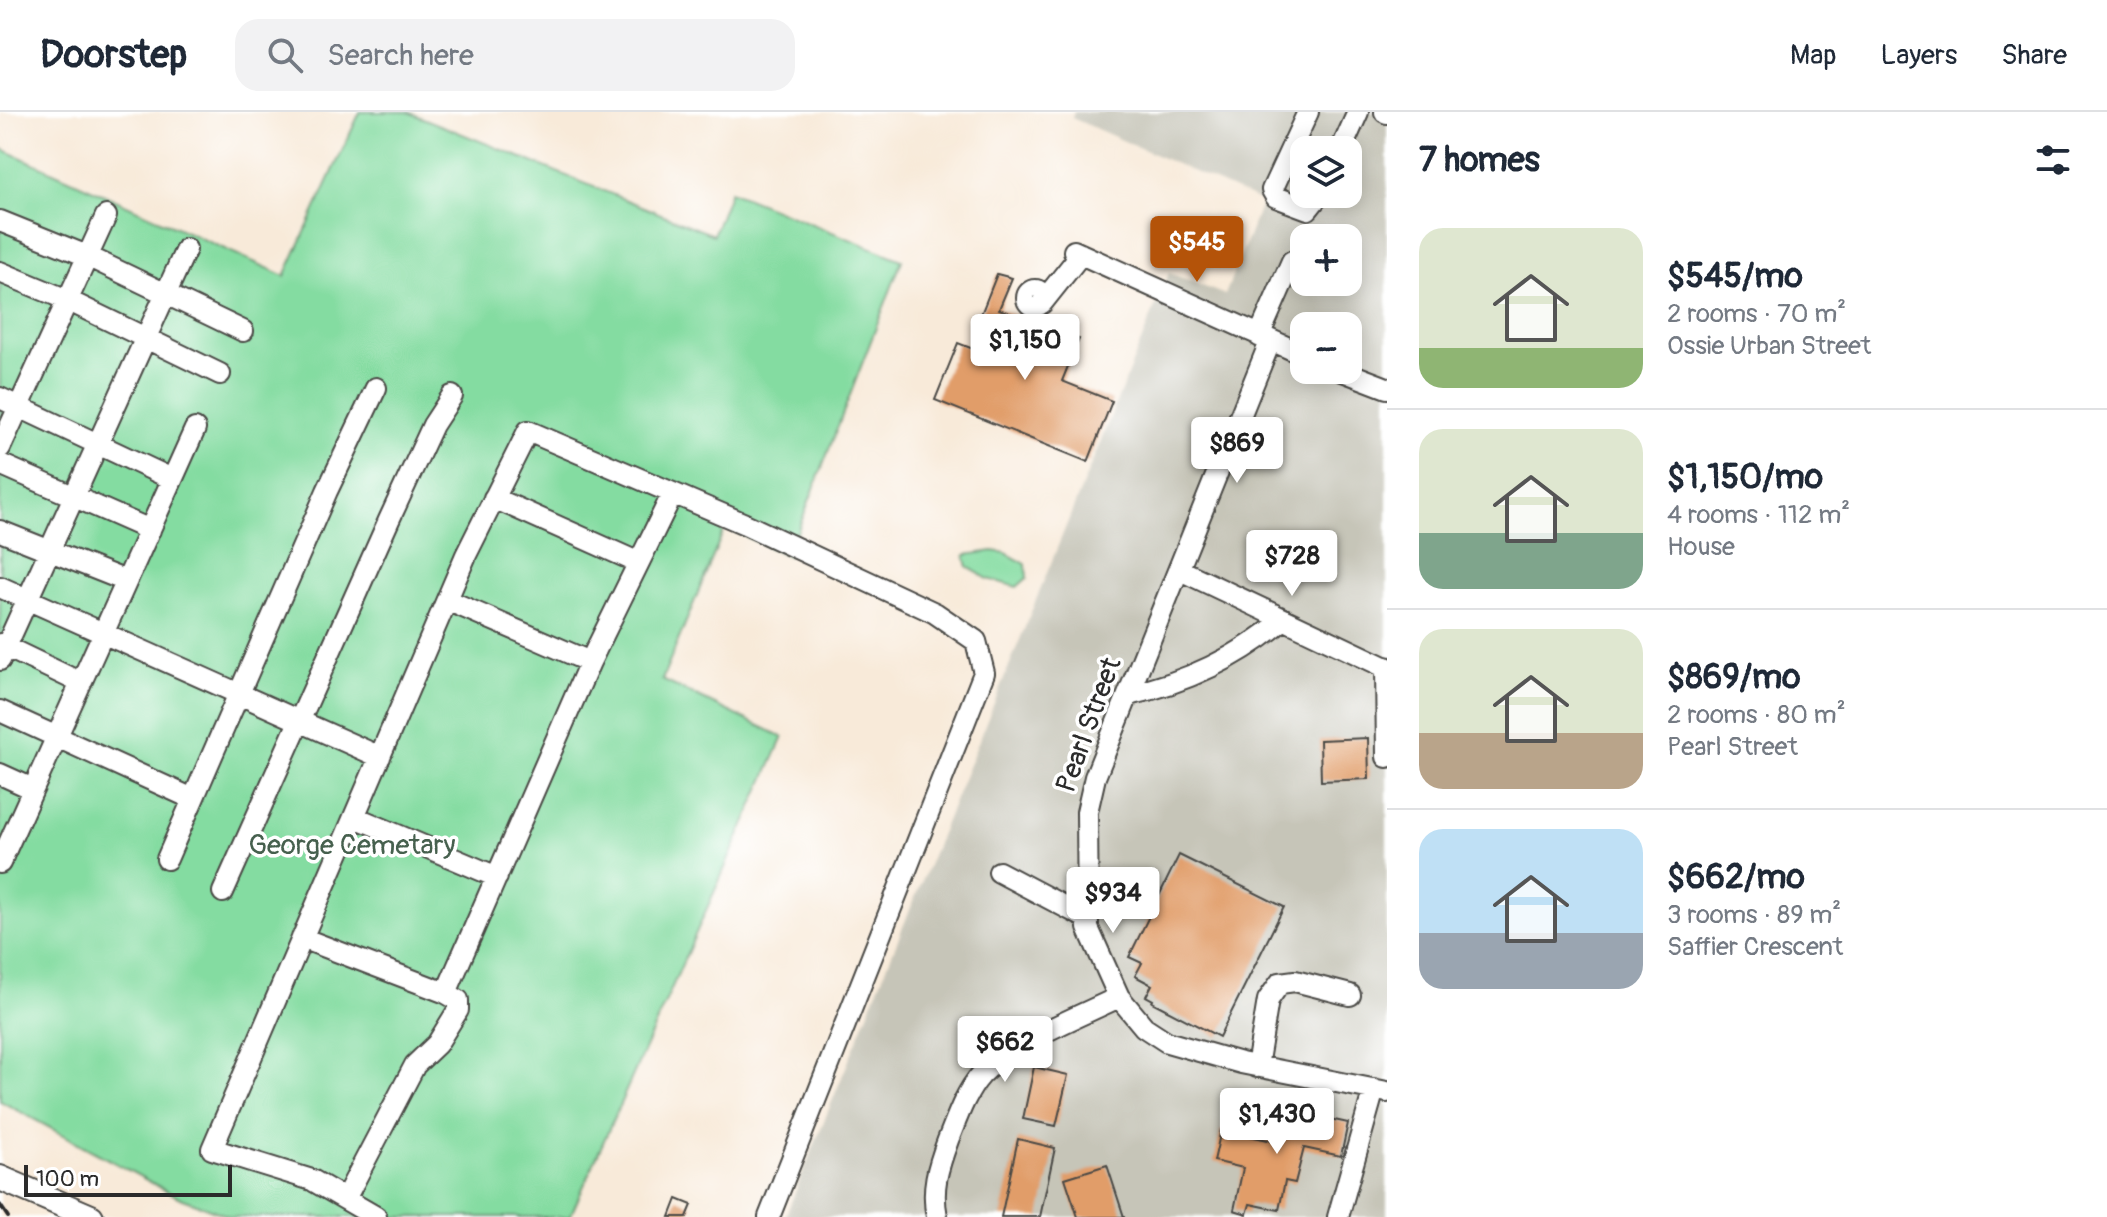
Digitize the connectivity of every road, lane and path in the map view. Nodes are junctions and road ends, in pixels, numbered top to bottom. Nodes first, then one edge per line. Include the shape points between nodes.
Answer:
1 (1308, 112) edge
2 (1358, 112) edge
3 (1297, 136) edge
4 (1347, 136) edge
5 (1290, 151) edge
6 (1290, 202) edge
7 (106, 216) dead end
8 (0, 221) edge
9 (186, 249) dead end
10 (87, 256) junction
11 (1290, 267) edge
12 (0, 272) edge
13 (165, 294) junction
14 (65, 299) junction
15 (1042, 303) dead end
16 (243, 331) dead end
17 (144, 337) junction
18 (1264, 339) junction
19 (1290, 349) edge
20 (220, 374) dead end
21 (1362, 378) edge
22 (376, 388) dead end
23 (1387, 388) edge
24 (452, 396) dead end
25 (9, 402) edge
26 (195, 429) dead end
27 (96, 444) junction
28 (0, 448) edge
29 (0, 464) edge
30 (172, 479) junction
31 (673, 493) junction
32 (73, 497) junction
33 (494, 498) junction
34 (150, 530) junction
35 (0, 531) edge
36 (48, 550) junction
37 (637, 562) junction
38 (1180, 570) junction
39 (126, 581) junction
40 (0, 587) edge
41 (27, 599) junction
42 (447, 600) junction
43 (1284, 619) junction
44 (102, 630) junction
45 (2, 650) edge
46 (590, 662) junction
47 (1387, 668) edge
48 (79, 682) junction
49 (238, 693) junction
50 (1128, 695) junction
51 (0, 711) edge
52 (302, 720) junction
53 (55, 738) junction
54 (380, 757) junction
55 (1387, 757) edge
56 (0, 774) edge
57 (33, 789) junction
58 (193, 799) junction
59 (355, 817) junction
60 (5, 841) edge
61 (167, 859) dead end
62 (0, 863) edge
63 (999, 872) dead end
64 (497, 877) junction
65 (223, 892) dead end
66 (1088, 919) junction
67 (302, 938) junction
68 (446, 993) junction
69 (1350, 995) dead end
70 (1119, 997) junction
71 (1257, 1067) junction
72 (1381, 1090) edge
73 (0, 1178) edge
74 (345, 1199) junction
75 (91, 1217) edge
76 (376, 1217) edge
77 (769, 1217) edge
78 (937, 1217) edge
79 (1338, 1217) edge

1 - 3 street
2 - 4 street
5 - 6 street via 1272,190
7 - 10 street
8 - 10 street
9 - 13 street
10 - 13 street
10 - 14 street
11 - 18 street, Pearl Street
12 - 14 street
13 - 16 street
13 - 17 street
14 - 17 street
14 - 25 street
15 - 18 street via 1078,253
17 - 20 street
17 - 27 street
18 - 19 street
18 - 38 street, Pearl Street
21 - 23 street
22 - 49 street
24 - 52 street via 433,425
25 - 27 street
25 - 28 street
26 - 30 street
27 - 30 street
27 - 32 street
29 - 32 street
30 - 34 street
31 - 33 street via 528,431
31 - 37 street
31 - 77 street via 935,613 976,641 983,659 984,673
32 - 34 street
32 - 36 street
33 - 37 street
33 - 42 street
34 - 39 street
35 - 36 street
36 - 39 street
36 - 41 street
37 - 46 street
38 - 43 street
38 - 50 street, Pearl Street
39 - 44 street
40 - 41 street
41 - 44 street
41 - 45 street
42 - 46 street
42 - 54 street
43 - 47 street
43 - 50 street via 1205,669
44 - 48 street
44 - 49 street
45 - 48 street
46 - 64 street
47 - 55 street
48 - 53 street
49 - 52 street
49 - 58 street
50 - 66 street, Pearl Street via 1090,793
51 - 53 street
52 - 54 street
52 - 65 street
53 - 57 street
53 - 58 street
54 - 59 street
56 - 57 street
57 - 60 street
58 - 61 street
59 - 64 street
59 - 67 street
60 - 62 street
63 - 66 street
64 - 68 street
66 - 70 street, Pearl Street via 1093,945
67 - 68 street
67 - 74 street via 212,1149 312,1180
68 - 74 street via 458,1000 458,1010 431,1052 415,1065
69 - 71 street via 1295,981 1280,983 1268,1000
70 - 71 street, Pearl Street via 1144,1027 1167,1042
70 - 78 street via 1000,1058 981,1075 936,1172 932,1197
71 - 72 street, Pearl Street
72 - 79 street
73 - 75 main road
74 - 76 street

